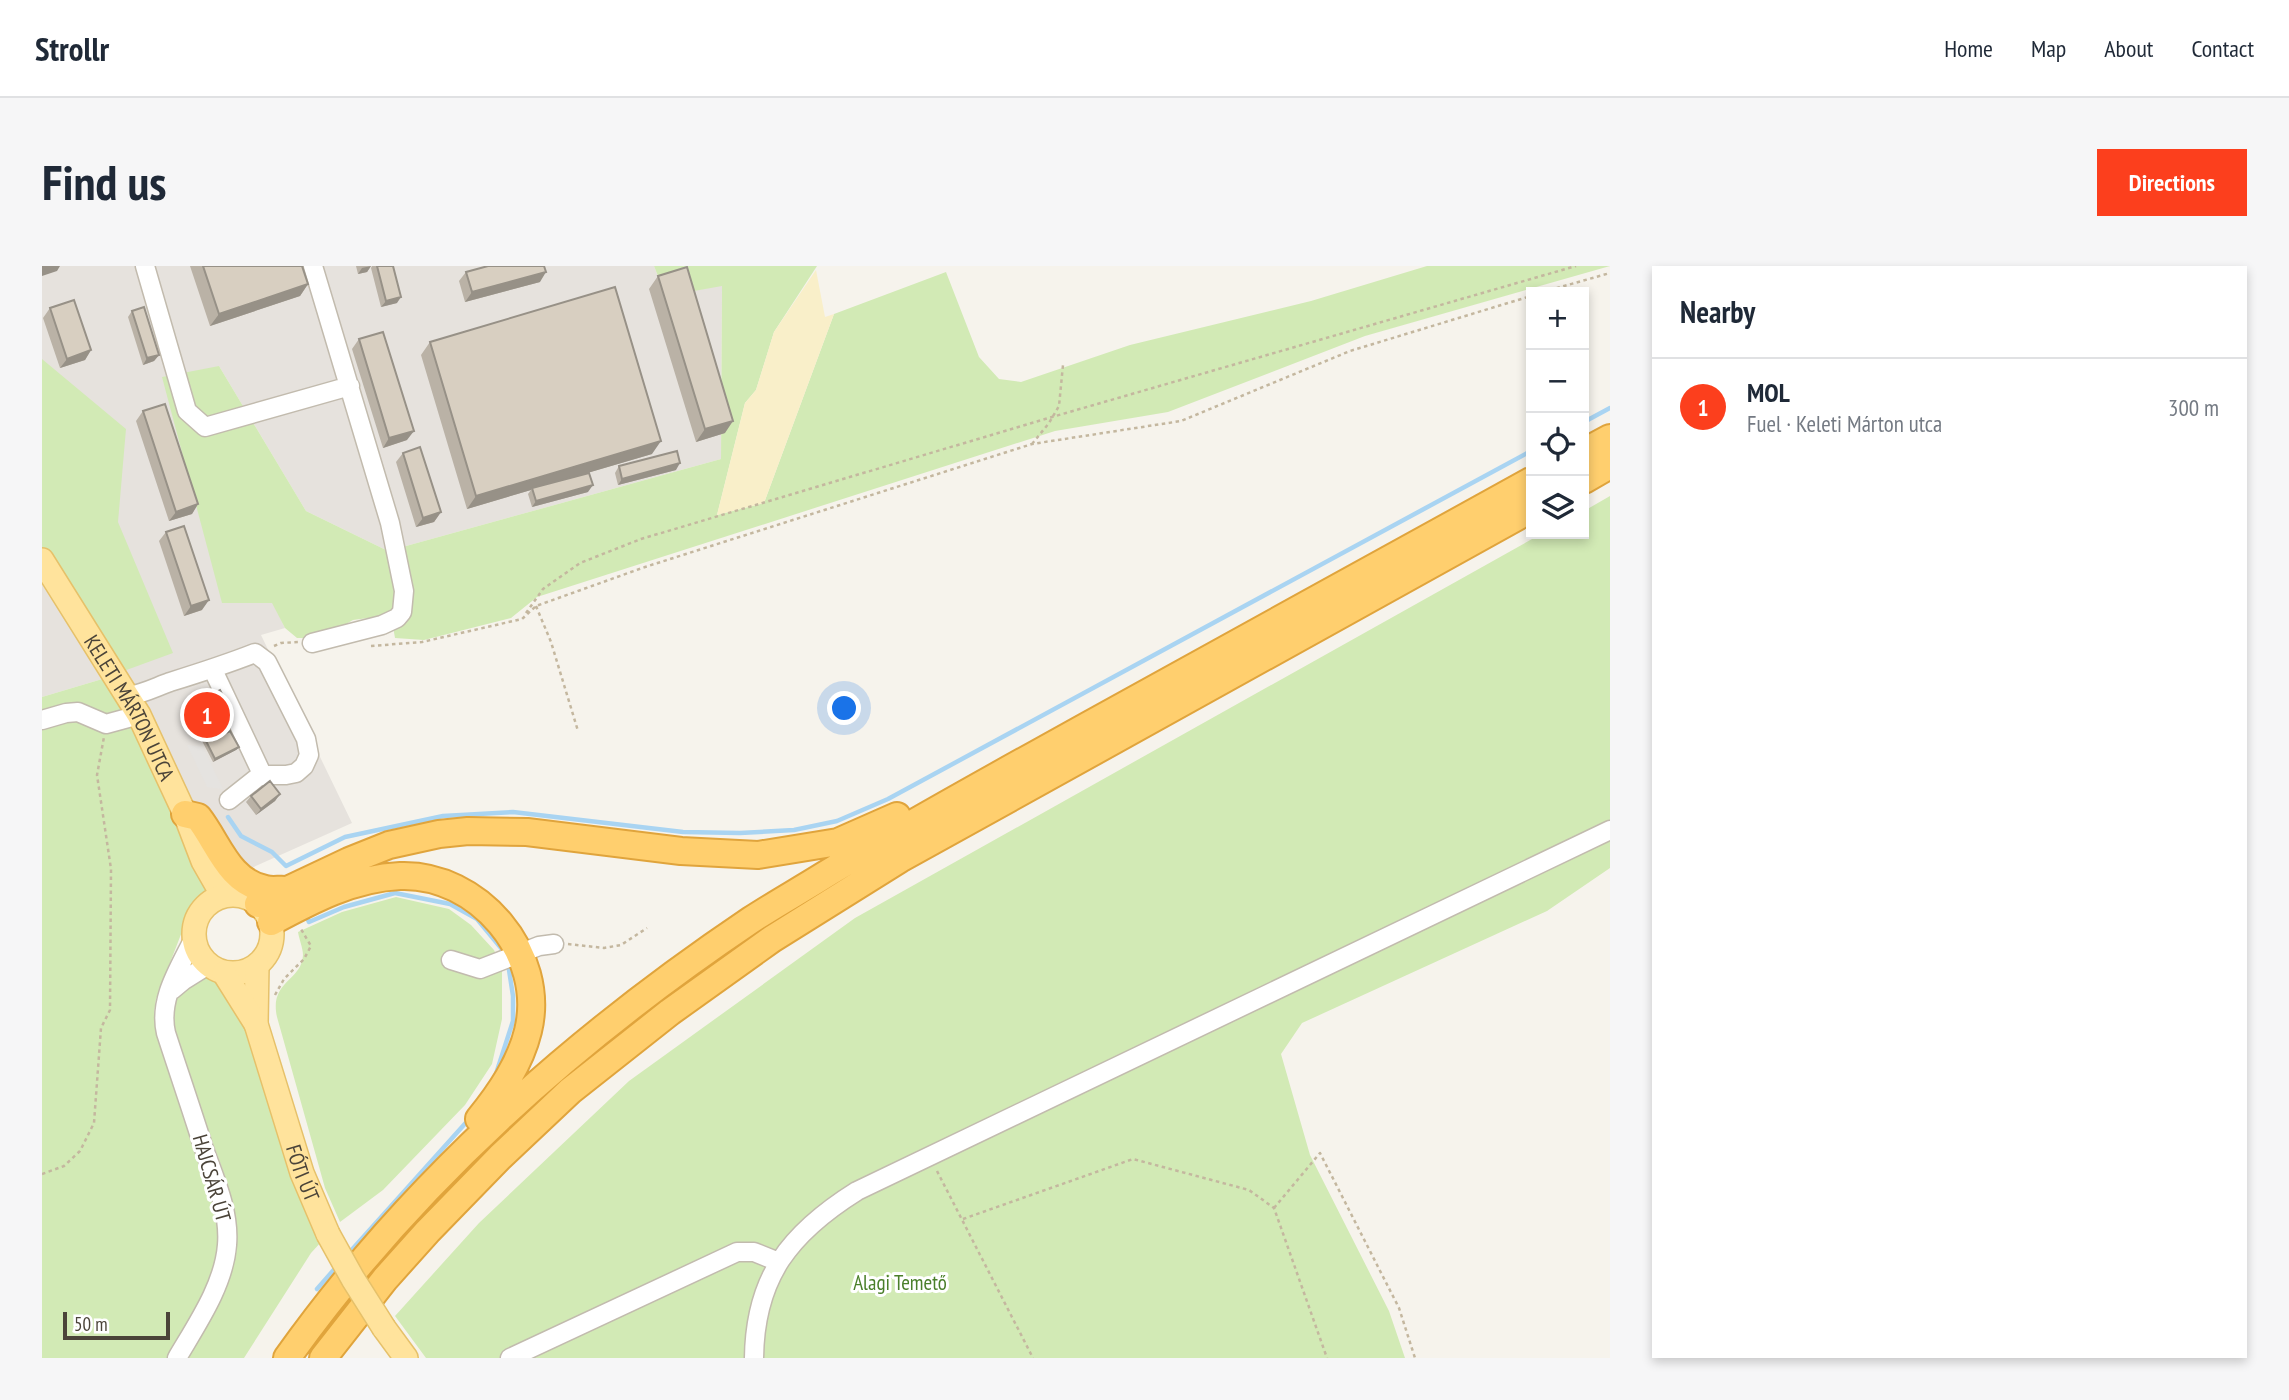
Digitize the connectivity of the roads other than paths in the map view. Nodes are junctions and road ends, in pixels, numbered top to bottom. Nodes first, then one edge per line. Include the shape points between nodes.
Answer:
1 (145, 266) edge
2 (313, 266) edge
3 (349, 386) junction
4 (1610, 438) edge
5 (1589, 449) edge
6 (1610, 465) edge
7 (1589, 477) edge
8 (1526, 484) edge
9 (1526, 512) edge
10 (42, 560) edge
11 (312, 643) road end
12 (213, 670) junction
13 (133, 706) junction
14 (42, 719) edge
15 (263, 776) junction
16 (959, 797) junction
17 (229, 800) dead end
18 (185, 814) junction
19 (1610, 830) edge
20 (287, 891) junction
21 (218, 899) junction
22 (265, 913) junction
23 (194, 938) junction
24 (555, 944) road end
25 (519, 954) junction
26 (451, 960) dead end
27 (257, 966) junction
28 (216, 969) junction
29 (169, 992) junction
30 (256, 1024) junction
31 (445, 1171) junction
32 (779, 1262) junction
33 (177, 1358) edge
34 (287, 1358) edge
35 (323, 1358) edge
36 (406, 1358) edge
37 (510, 1358) edge
38 (754, 1358) edge

1 - 3 street via 187,411 205,427
2 - 3 street
3 - 11 street via 393,539 404,591 402,612 382,625
4 - 5 highway
6 - 7 highway
8 - 16 highway
9 - 35 highway via 912,852 772,939 670,1012 560,1101 428,1231
10 - 13 main road, KELETI MÁRTON UTCA
12 - 13 street via 139,695
12 - 15 street
12 - 15 street via 255,653 267,662 306,739 309,755 304,766 286,775
13 - 14 street via 106,724 78,712
13 - 18 main road, KELETI MÁRTON UTCA
15 - 17 street
16 - 20 highway via 914,809 838,842 758,855 681,851 527,832 439,834 389,845
16 - 31 highway via 753,919 649,992 546,1075
18 - 20 highway via 198,817 240,879 267,890
18 - 21 main road, KELETI MÁRTON UTCA
19 - 32 street via 857,1191 801,1233
20 - 22 highway
21 - 22 main road via 248,898
21 - 23 main road via 199,913
22 - 25 highway via 367,879 415,876 445,883 470,896 500,921
22 - 27 main road via 273,936 270,950
23 - 28 main road via 197,951
23 - 29 street, HAJCSÁR ÚT
24 - 25 street
25 - 26 street via 480,969
25 - 31 highway via 531,1002 521,1054 497,1098
27 - 28 main road via 234,975
27 - 30 main road, FÓTI ÚT
28 - 29 street via 184,979
28 - 30 main road
29 - 33 street, HAJCSÁR ÚT via 163,1016 166,1033 220,1194 227,1230 224,1263
30 - 36 main road, FÓTI ÚT, bridge via 302,1172 328,1234
31 - 34 highway via 365,1257
32 - 37 street via 754,1252 737,1252
32 - 38 street via 760,1307

